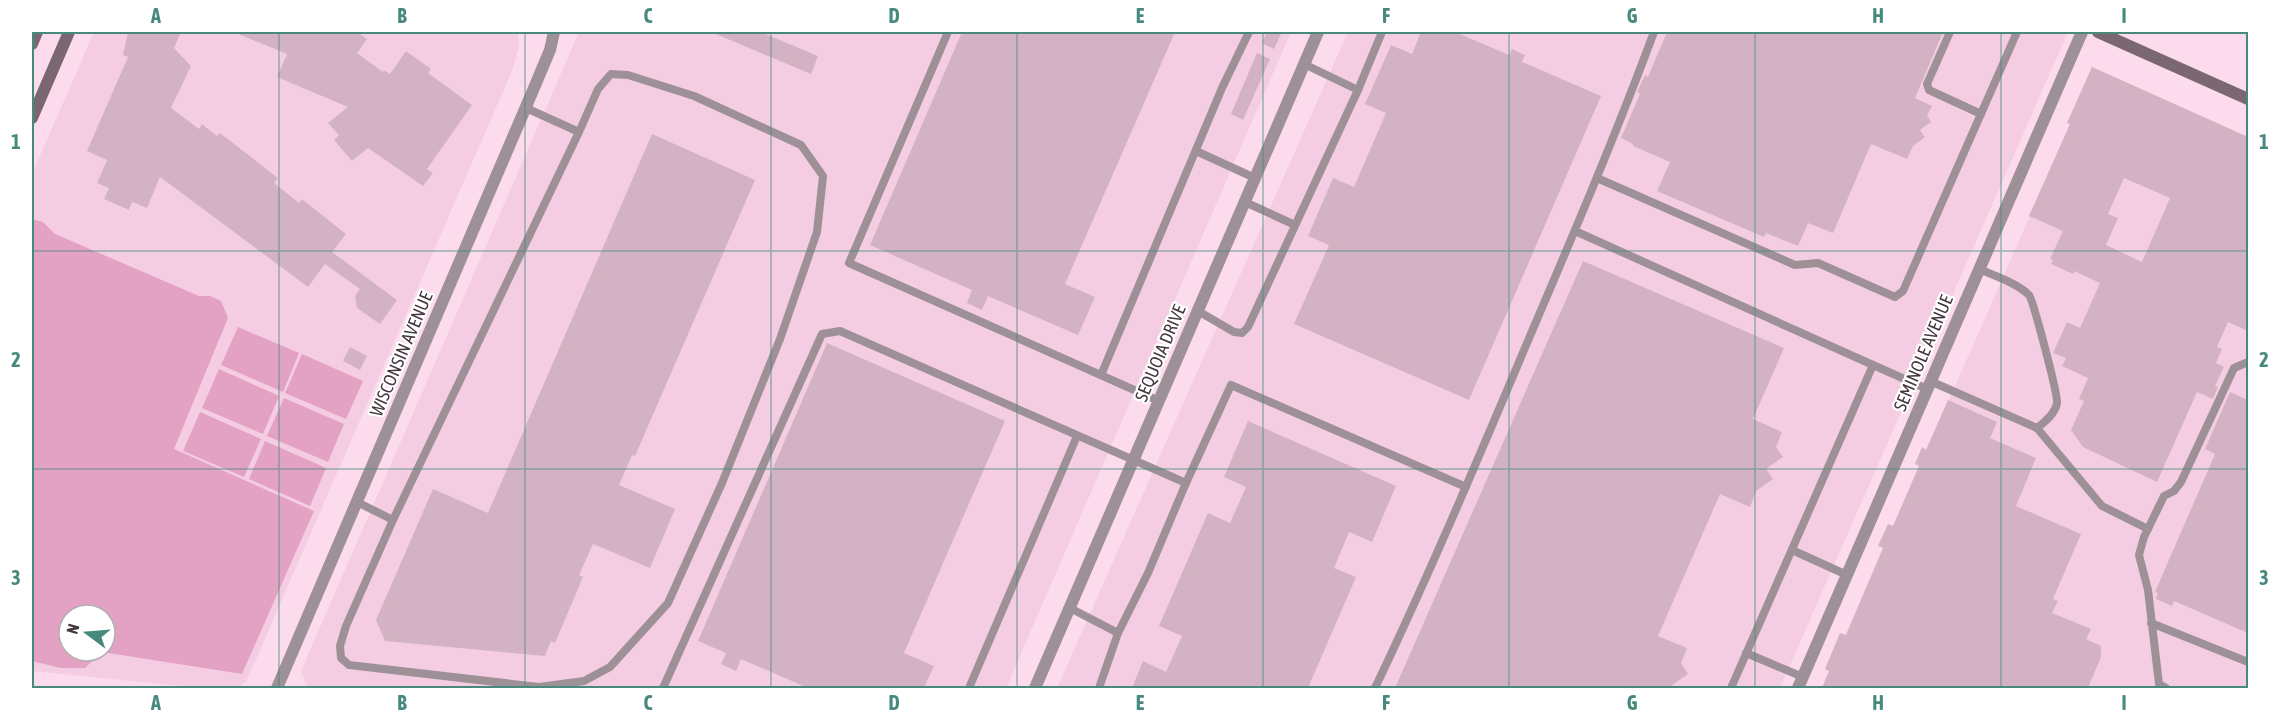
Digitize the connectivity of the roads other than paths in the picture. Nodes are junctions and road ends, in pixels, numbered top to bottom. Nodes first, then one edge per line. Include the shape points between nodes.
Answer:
1 (37, 32) edge
2 (67, 32) edge
3 (554, 32) edge
4 (948, 32) edge
5 (1249, 32) edge
6 (1318, 32) edge
7 (1382, 32) edge
8 (1654, 32) edge
9 (1950, 32) edge
10 (2017, 32) edge
11 (2082, 32) edge
12 (2098, 32) edge
13 (32, 44) edge
14 (1304, 64) junction
15 (1358, 90) junction
16 (2248, 99) edge
17 (526, 108) junction
18 (1981, 114) junction
19 (32, 118) edge
20 (579, 132) junction
21 (1196, 151) junction
22 (1255, 178) junction
23 (1597, 178) junction
24 (1245, 202) junction
25 (1295, 225) junction
26 (1575, 231) junction
27 (1979, 269) junction
28 (1198, 310) junction
29 (2248, 362) edge
30 (1874, 364) junction
31 (1101, 375) junction
32 (1929, 385) junction
33 (1159, 401) junction
34 (2037, 428) junction
35 (1077, 436) junction
36 (1134, 459) junction
37 (1186, 483) junction
38 (1466, 487) junction
39 (357, 502) junction
40 (393, 520) junction
41 (2148, 529) junction
42 (1792, 550) junction
43 (1847, 574) junction
44 (1070, 608) junction
45 (2151, 623) junction
46 (1118, 633) junction
47 (1746, 653) junction
48 (2248, 662) edge
49 (1800, 683) edge
50 (277, 688) edge
51 (663, 688) edge
52 (969, 688) edge
53 (1035, 688) edge
54 (1099, 688) edge
55 (1375, 688) edge
56 (1731, 688) edge
57 (2166, 688) edge

1 - 13 street
2 - 19 street
3 - 17 street, WISCONSIN AVENUE
4 - 31 lane via 849,263
5 - 21 lane
6 - 14 street, SEQUOIA DRIVE
7 - 15 lane
8 - 23 lane
9 - 18 lane via 1927,84 1929,90
10 - 18 lane
11 - 27 street, SEMINOLE AVENUE
12 - 16 street
14 - 15 lane
14 - 22 street, SEQUOIA DRIVE
15 - 25 lane
17 - 20 lane
17 - 39 street, WISCONSIN AVENUE
18 - 23 lane via 1903,291 1895,297 1818,263 1795,265
20 - 40 lane
20 - 40 lane via 598,89 611,74 628,75 694,96 801,145 823,176 817,232 780,339 668,603 610,667 584,681 539,687 349,664 341,658 340,646 346,626
21 - 22 lane
21 - 31 lane
22 - 24 street, SEQUOIA DRIVE
23 - 26 lane
24 - 25 lane
24 - 28 street, SEQUOIA DRIVE
25 - 28 lane via 1242,333
26 - 30 lane
26 - 38 lane
27 - 32 street, SEMINOLE AVENUE
27 - 34 lane via 2020,288 2033,302 2057,404 2049,419
28 - 33 street, SEQUOIA DRIVE
29 - 41 lane via 2235,368 2181,482 2164,496
30 - 32 lane
30 - 42 lane
31 - 33 lane
32 - 34 lane
32 - 43 street, SEMINOLE AVENUE
33 - 36 street, SEQUOIA DRIVE
34 - 41 lane via 2102,506
35 - 36 lane
35 - 51 lane via 840,331 822,334
35 - 52 lane
36 - 37 lane
36 - 44 street, SEQUOIA DRIVE
37 - 38 lane via 1231,385
37 - 46 lane
38 - 55 lane
39 - 40 lane
39 - 50 street, WISCONSIN AVENUE
41 - 45 lane via 2139,555
42 - 43 lane
42 - 47 lane
43 - 49 street, SEMINOLE AVENUE
44 - 46 lane
44 - 53 street, SEQUOIA DRIVE
45 - 48 lane
45 - 57 lane via 2159,684
46 - 54 lane
47 - 49 lane
47 - 56 lane

